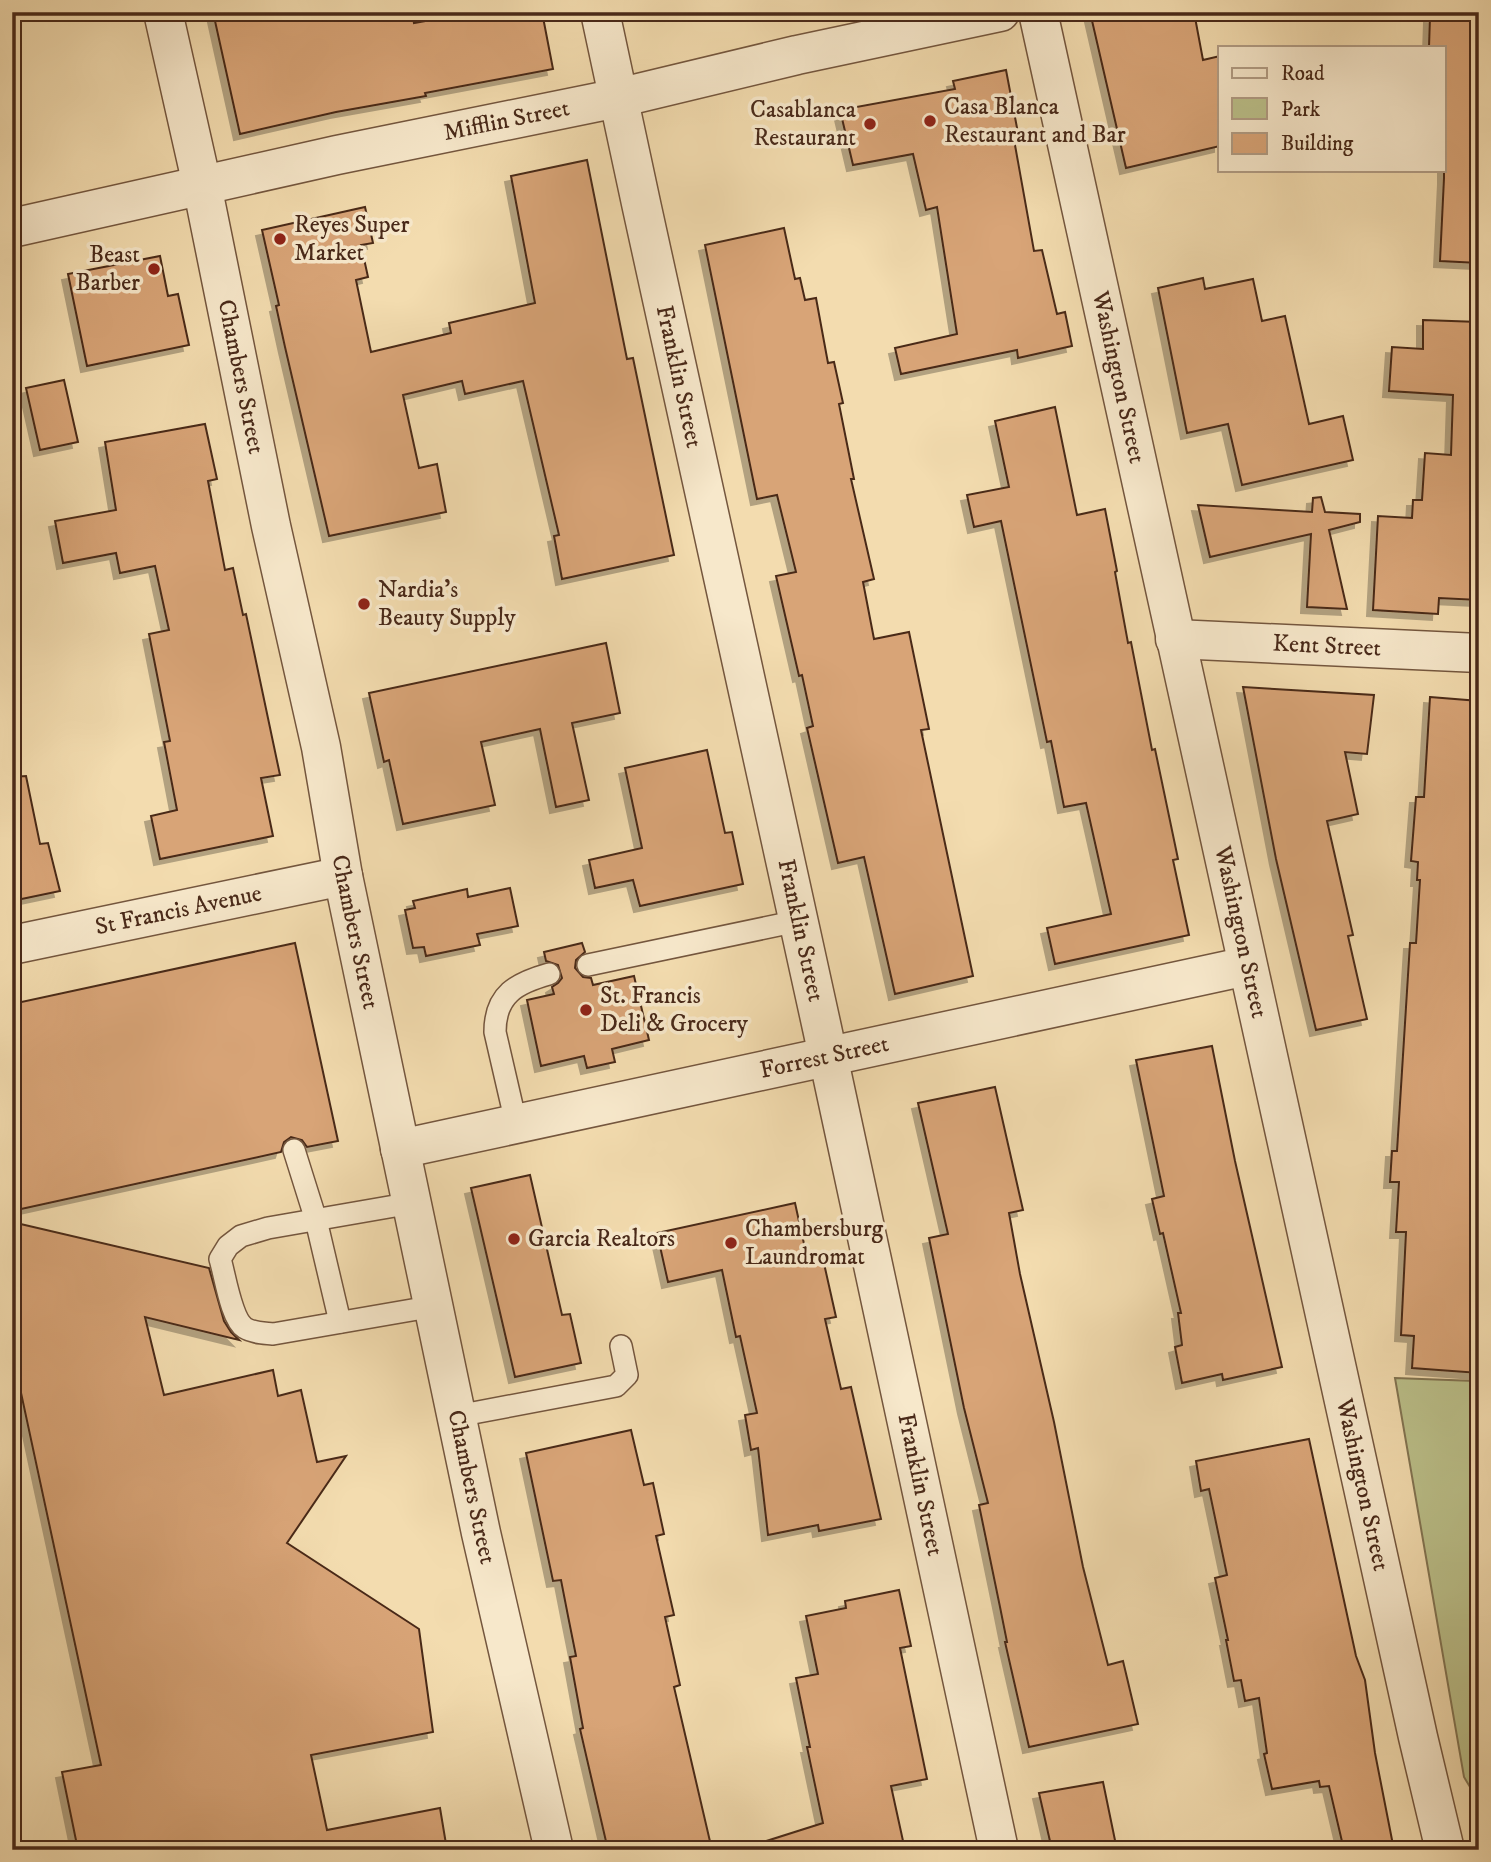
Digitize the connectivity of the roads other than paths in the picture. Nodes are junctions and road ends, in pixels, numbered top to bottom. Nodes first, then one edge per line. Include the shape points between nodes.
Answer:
1 (163, 12) edge
2 (600, 12) edge
3 (1000, 12) edge
4 (1038, 12) edge
5 (618, 98) junction
6 (202, 185) junction
7 (12, 228) edge
8 (1175, 639) junction
9 (1479, 653) edge
10 (343, 876) junction
11 (798, 921) junction
12 (12, 945) edge
13 (588, 965) dead end
14 (1247, 967) junction
15 (549, 974) dead end
16 (828, 1056) junction
17 (516, 1123) junction
18 (400, 1149) junction
19 (294, 1150) dead end
20 (412, 1203) junction
21 (316, 1220) junction
22 (435, 1306) junction
23 (340, 1322) junction
24 (621, 1346) dead end
25 (457, 1416) junction
26 (554, 1850) edge
27 (999, 1850) edge
28 (1445, 1850) edge

1 - 6 street, Chambers Street
2 - 5 street, Franklin Street
3 - 5 street, Mifflin Street
4 - 8 street, Washington Street
5 - 6 street, Mifflin Street
5 - 11 street, Franklin Street
6 - 7 street, Mifflin Street
6 - 10 street, Chambers Street
8 - 9 street, Kent Street
8 - 14 street, Washington Street
10 - 12 street, St Francis Avenue
10 - 18 street, Chambers Street
11 - 13 lane
11 - 16 street, Franklin Street
14 - 16 street, Forrest Street
14 - 28 street, Washington Street
15 - 17 lane via 515,988 495,1020
16 - 17 street, Forrest Street
16 - 27 street, Franklin Street
17 - 18 street, Forrest Street
18 - 20 street, Chambers Street
19 - 21 lane
20 - 21 lane
20 - 22 street, Chambers Street
21 - 23 lane
21 - 23 lane via 241,1236 220,1259 237,1320 246,1329 273,1334
22 - 23 lane
22 - 25 street, Chambers Street
24 - 25 lane via 627,1375 616,1386
25 - 26 street, Chambers Street

